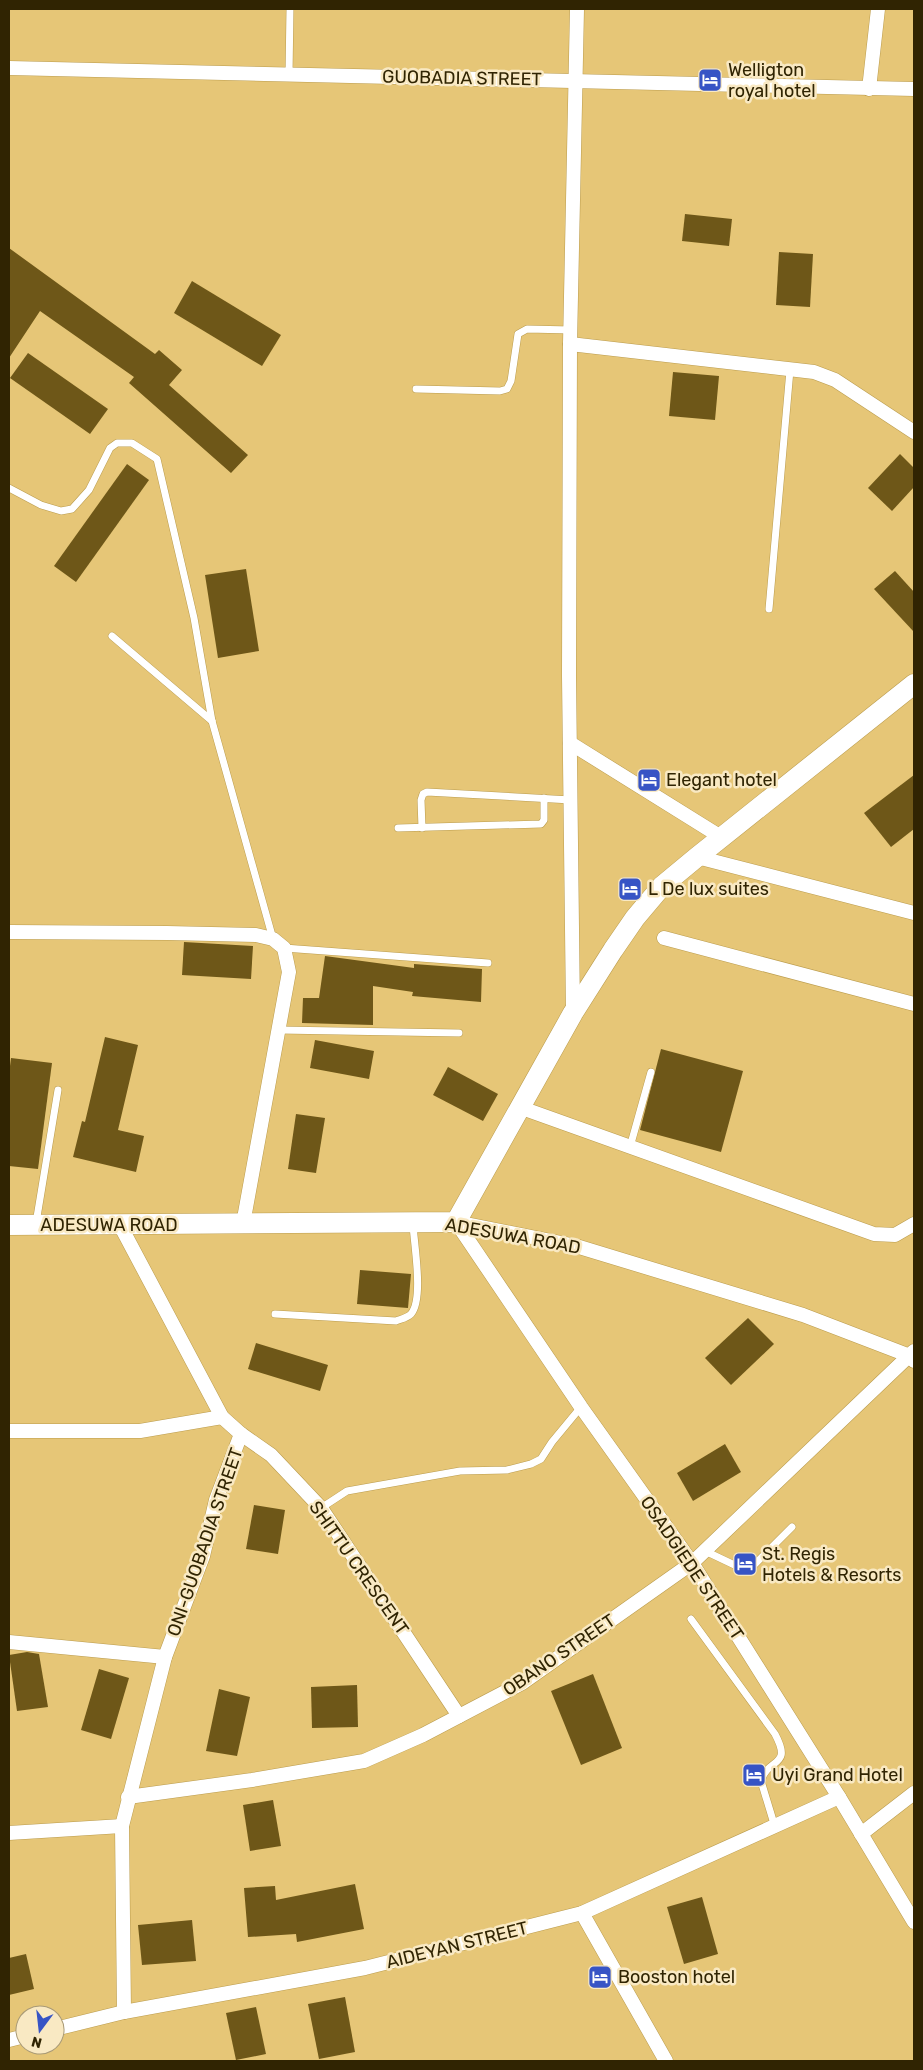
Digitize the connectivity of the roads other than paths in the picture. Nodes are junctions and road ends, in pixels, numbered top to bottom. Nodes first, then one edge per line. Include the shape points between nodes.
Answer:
1 (290, 9) edge
2 (577, 9) edge
3 (878, 9) edge
4 (9, 68) edge
5 (289, 74) junction
6 (576, 81) junction
7 (869, 89) junction
8 (914, 90) edge
9 (571, 337) junction
10 (790, 370) junction
11 (416, 389) dead end
12 (914, 430) edge
13 (9, 488) edge
14 (770, 610) dead end
15 (112, 636) dead end
16 (914, 684) edge
17 (212, 721) junction
18 (570, 743) junction
19 (544, 798) junction
20 (571, 800) junction
21 (398, 828) dead end
22 (422, 828) junction
23 (720, 837) junction
24 (697, 857) junction
25 (914, 912) edge
26 (9, 932) edge
27 (664, 938) dead end
28 (278, 944) junction
29 (488, 963) dead end
30 (914, 1004) edge
31 (573, 1013) junction
32 (279, 1030) junction
33 (459, 1033) dead end
34 (652, 1072) dead end
35 (58, 1090) dead end
36 (519, 1107) junction
37 (630, 1147) junction
38 (412, 1222) junction
39 (456, 1222) junction
40 (243, 1224) junction
41 (914, 1224) edge
42 (120, 1225) junction
43 (9, 1226) edge
44 (36, 1226) junction
45 (275, 1314) dead end
46 (913, 1356) edge
47 (581, 1407) junction
48 (222, 1417) junction
49 (9, 1431) edge
50 (241, 1434) junction
51 (321, 1508) junction
52 (792, 1527) dead end
53 (705, 1551) junction
54 (692, 1563) junction
55 (691, 1619) dead end
56 (9, 1642) edge
57 (165, 1657) junction
58 (459, 1716) junction
59 (914, 1793) edge
60 (128, 1797) junction
61 (840, 1797) junction
62 (122, 1826) junction
63 (775, 1826) junction
64 (9, 1833) edge
65 (861, 1834) junction
66 (582, 1913) junction
67 (914, 1922) edge
68 (124, 2012) junction
69 (65, 2027) edge
70 (666, 2061) edge

1 - 5 lane
2 - 6 street
3 - 7 street
4 - 5 street, GUOBADIA STREET
5 - 6 street, GUOBADIA STREET
6 - 7 street, GUOBADIA STREET
6 - 9 street
7 - 8 street, GUOBADIA STREET
9 - 10 street
9 - 11 lane via 527,329 518,334 508,389
9 - 18 street
10 - 12 street via 814,372 835,380
10 - 14 lane
13 - 17 lane via 41,505 61,511 72,509 88,490 110,448 117,443 132,443 157,459 194,618
15 - 17 lane
16 - 23 street
17 - 28 lane
18 - 20 street
18 - 23 street
19 - 20 lane
19 - 22 lane via 544,820 541,824
19 - 22 lane via 427,792 421,800
20 - 31 street
21 - 22 lane
23 - 24 street
24 - 25 street
24 - 31 street via 662,886 635,918
26 - 28 street via 256,935
27 - 30 street
28 - 29 lane
28 - 32 street via 289,972
31 - 36 street
32 - 33 lane
32 - 40 street
34 - 37 lane
35 - 44 lane
36 - 37 street
36 - 39 street
37 - 41 street via 874,1234 895,1235
38 - 39 street, ADESUWA ROAD
38 - 40 street, ADESUWA ROAD
38 - 45 lane via 418,1294 415,1308 409,1316 396,1321
39 - 46 street, ADESUWA ROAD via 604,1254 802,1315
39 - 47 street, OSADGIEDE STREET
40 - 42 street, ADESUWA ROAD
42 - 44 street, ADESUWA ROAD
42 - 48 street, ONI-GUOBADIA STREET
43 - 44 street, ADESUWA ROAD
46 - 53 street, OBANO STREET
47 - 51 lane via 542,1459 531,1464 507,1470 460,1471 347,1491
47 - 54 street, OSADGIEDE STREET
48 - 49 street via 140,1431
48 - 50 street, ONI-GUOBADIA STREET
50 - 51 street, SHITTU CRESCENT via 271,1455
50 - 57 street, ONI-GUOBADIA STREET via 216,1500 203,1556
51 - 58 street, SHITTU CRESCENT
52 - 53 lane via 751,1568 745,1570
53 - 54 street, OBANO STREET
54 - 58 street, OBANO STREET via 522,1683
54 - 61 street, OSADGIEDE STREET
55 - 63 lane via 781,1745 781,1759 763,1776 762,1781
56 - 57 street
57 - 60 street, ONI-GUOBADIA STREET
58 - 60 street, OBANO STREET via 364,1761
59 - 65 street
60 - 62 street, ONI-GUOBADIA STREET
61 - 63 street, AIDEYAN STREET
61 - 65 street, OSADGIEDE STREET
62 - 64 street
62 - 68 street, ONI-GUOBADIA STREET
63 - 66 street, AIDEYAN STREET
65 - 67 street, OSADGIEDE STREET
66 - 68 street, AIDEYAN STREET via 365,1968
66 - 70 street
68 - 69 street, AIDEYAN STREET

